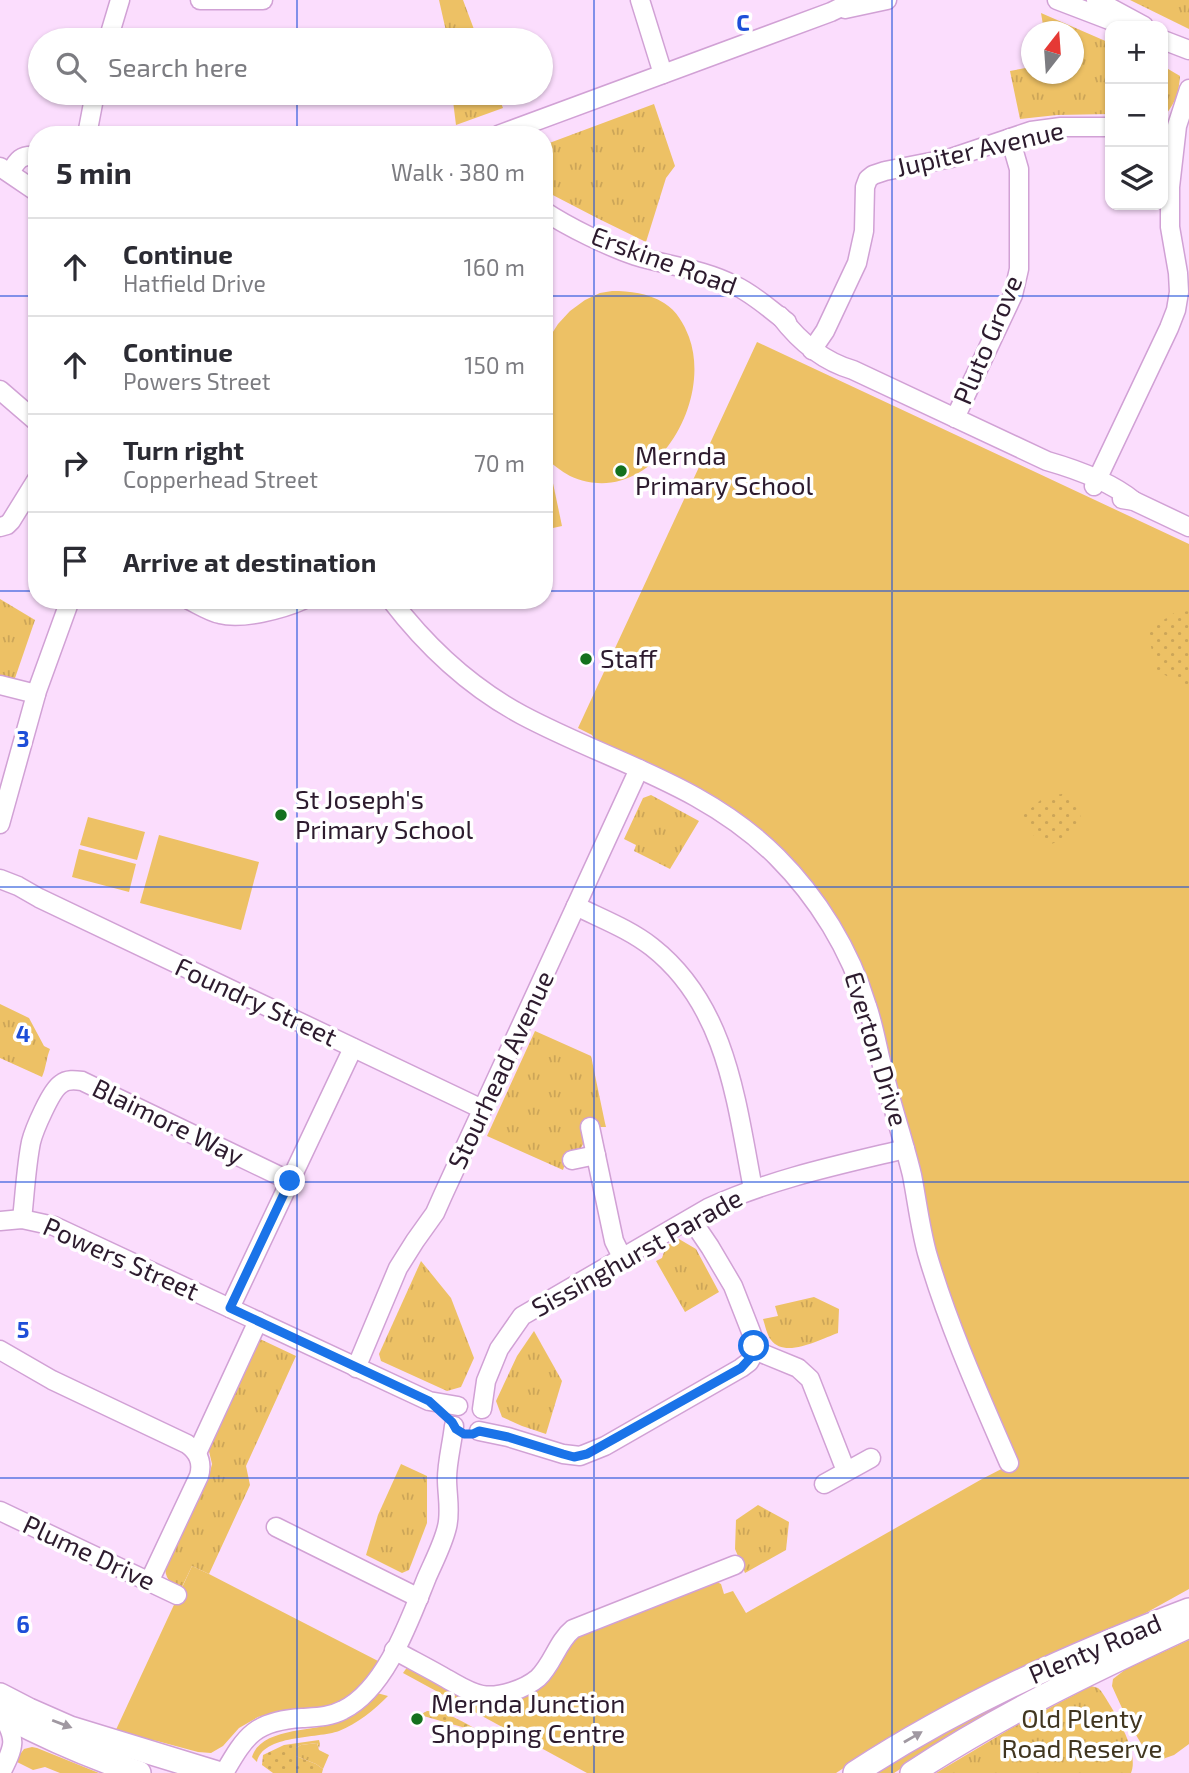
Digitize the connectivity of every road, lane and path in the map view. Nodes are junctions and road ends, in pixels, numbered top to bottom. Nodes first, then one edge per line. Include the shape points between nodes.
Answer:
1 (120, 0) edge
2 (200, 0) edge
3 (263, 0) edge
4 (640, 0) edge
5 (856, 0) edge
6 (887, 0) edge
7 (1057, 0) edge
8 (1096, 0) edge
9 (831, 12) junction
10 (1112, 21) edge
11 (1135, 21) edge
12 (112, 28) edge
13 (667, 72) junction
14 (1189, 89) edge
15 (93, 105) edge
16 (89, 126) edge
17 (524, 126) edge
18 (1179, 126) edge
19 (1105, 127) edge
20 (1010, 138) junction
21 (28, 155) edge
22 (5, 170) edge
23 (1180, 170) edge
24 (28, 185) edge
25 (553, 216) edge
26 (815, 347) junction
27 (0, 390) edge
28 (28, 414) edge
29 (955, 418) junction
30 (1096, 483) junction
31 (28, 494) edge
32 (0, 527) edge
33 (1189, 527) edge
34 (67, 609) edge
35 (208, 609) edge
36 (272, 609) edge
37 (399, 609) edge
38 (0, 685) edge
39 (36, 694) junction
40 (639, 769) junction
41 (0, 824) edge
42 (0, 879) edge
43 (0, 887) edge
44 (30, 894) junction
45 (576, 906) junction
46 (353, 1048) junction
47 (482, 1109) junction
48 (590, 1127) dead end
49 (905, 1149) junction
50 (596, 1155) junction
51 (572, 1160) dead end
52 (290, 1181) junction
53 (753, 1189) junction
54 (22, 1219) junction
55 (691, 1219) junction
56 (0, 1221) edge
57 (623, 1259) junction
58 (230, 1308) junction
59 (258, 1321) junction
60 (0, 1350) edge
61 (751, 1356) junction
62 (356, 1367) junction
63 (468, 1418) junction
64 (192, 1448) junction
65 (871, 1458) dead end
66 (1009, 1463) dead end
67 (846, 1471) junction
68 (824, 1484) dead end
69 (0, 1511) edge
70 (276, 1527) dead end
71 (149, 1582) junction
72 (730, 1588) dead end
73 (177, 1595) dead end
74 (418, 1598) junction
75 (1189, 1609) edge
76 (1189, 1626) edge
77 (394, 1650) junction
78 (0, 1707) edge
79 (58, 1742) junction
80 (12, 1750) junction
81 (1, 1773) edge
82 (139, 1773) edge
83 (217, 1773) edge
84 (224, 1773) edge
85 (855, 1773) edge
86 (912, 1773) edge

1 - 12 street
2 - 3 street
4 - 13 street via 663,51
5 - 9 street
6 - 9 street
7 - 10 street
8 - 11 street
9 - 13 street
13 - 17 street
14 - 18 street
15 - 16 street
18 - 23 street
19 - 20 street, Jupiter Avenue via 1061,127
20 - 26 street, Jupiter Avenue via 951,158 877,172 868,179 861,252
20 - 29 street, Pluto Grove via 1019,169 1017,283
21 - 22 street
22 - 24 street
23 - 30 street via 1169,204 1178,273 1176,310
25 - 26 street, Erskine Road via 635,256 733,284 754,295
26 - 29 street, Erskine Road via 838,365
27 - 28 street
29 - 30 street, Erskine Road
30 - 33 street, Erskine Road
31 - 32 street via 11,521
34 - 39 street
35 - 36 street via 235,617
37 - 40 street, Everton Drive via 428,644 490,695 542,725
38 - 39 street
39 - 41 street
40 - 45 street, Stourhead Avenue
40 - 49 street, Everton Drive via 727,816 775,856 810,894 843,946 867,1004
42 - 44 street, Foundry Street
43 - 44 street, Foundry Street
44 - 46 street, Foundry Street
45 - 47 street, Stourhead Avenue
45 - 53 street via 653,948 698,997 724,1054
46 - 47 street, Foundry Street
46 - 52 street
47 - 62 street, Stourhead Avenue via 435,1213 392,1281
48 - 50 street
49 - 53 street, Sissinghurst Parade
49 - 66 street, Everton Drive via 939,1290
50 - 51 street
50 - 57 street via 614,1241
52 - 54 street, Blaimore Way via 74,1079 57,1087 36,1128
52 - 58 street
53 - 55 street, Sissinghurst Parade
54 - 56 street, Powers Street
54 - 58 street, Powers Street via 71,1233
55 - 57 street, Sissinghurst Parade
55 - 61 street via 733,1286 753,1337
57 - 63 street, Sissinghurst Parade via 522,1316 499,1349
58 - 59 street, Powers Street
59 - 62 street, Powers Street
59 - 64 street via 211,1422
60 - 64 street
61 - 63 street, Powers Street via 712,1386 574,1457 508,1437
61 - 67 street via 792,1365 804,1373
62 - 63 street, Powers Street
63 - 74 street, Sissinghurst Parade via 450,1459 447,1525
64 - 71 street via 201,1469 199,1476
65 - 67 street
67 - 68 street
69 - 71 street, Plume Drive
70 - 74 street
71 - 73 street, Plume Drive
72 - 77 street via 729,1568 573,1629 537,1679 498,1695 473,1693
74 - 77 street, Sissinghurst Parade
85 -> 75 main road, Plenty Road via 997,1692
76 - 86 main road, Plenty Road via 1002,1718
77 - 84 street, Sissinghurst Parade via 359,1700 328,1716 259,1727
78 - 79 main road
78 - 80 street via 12,1731
78 -> 83 main road
79 - 80 street via 28,1741
79 - 82 main road
80 - 81 street

